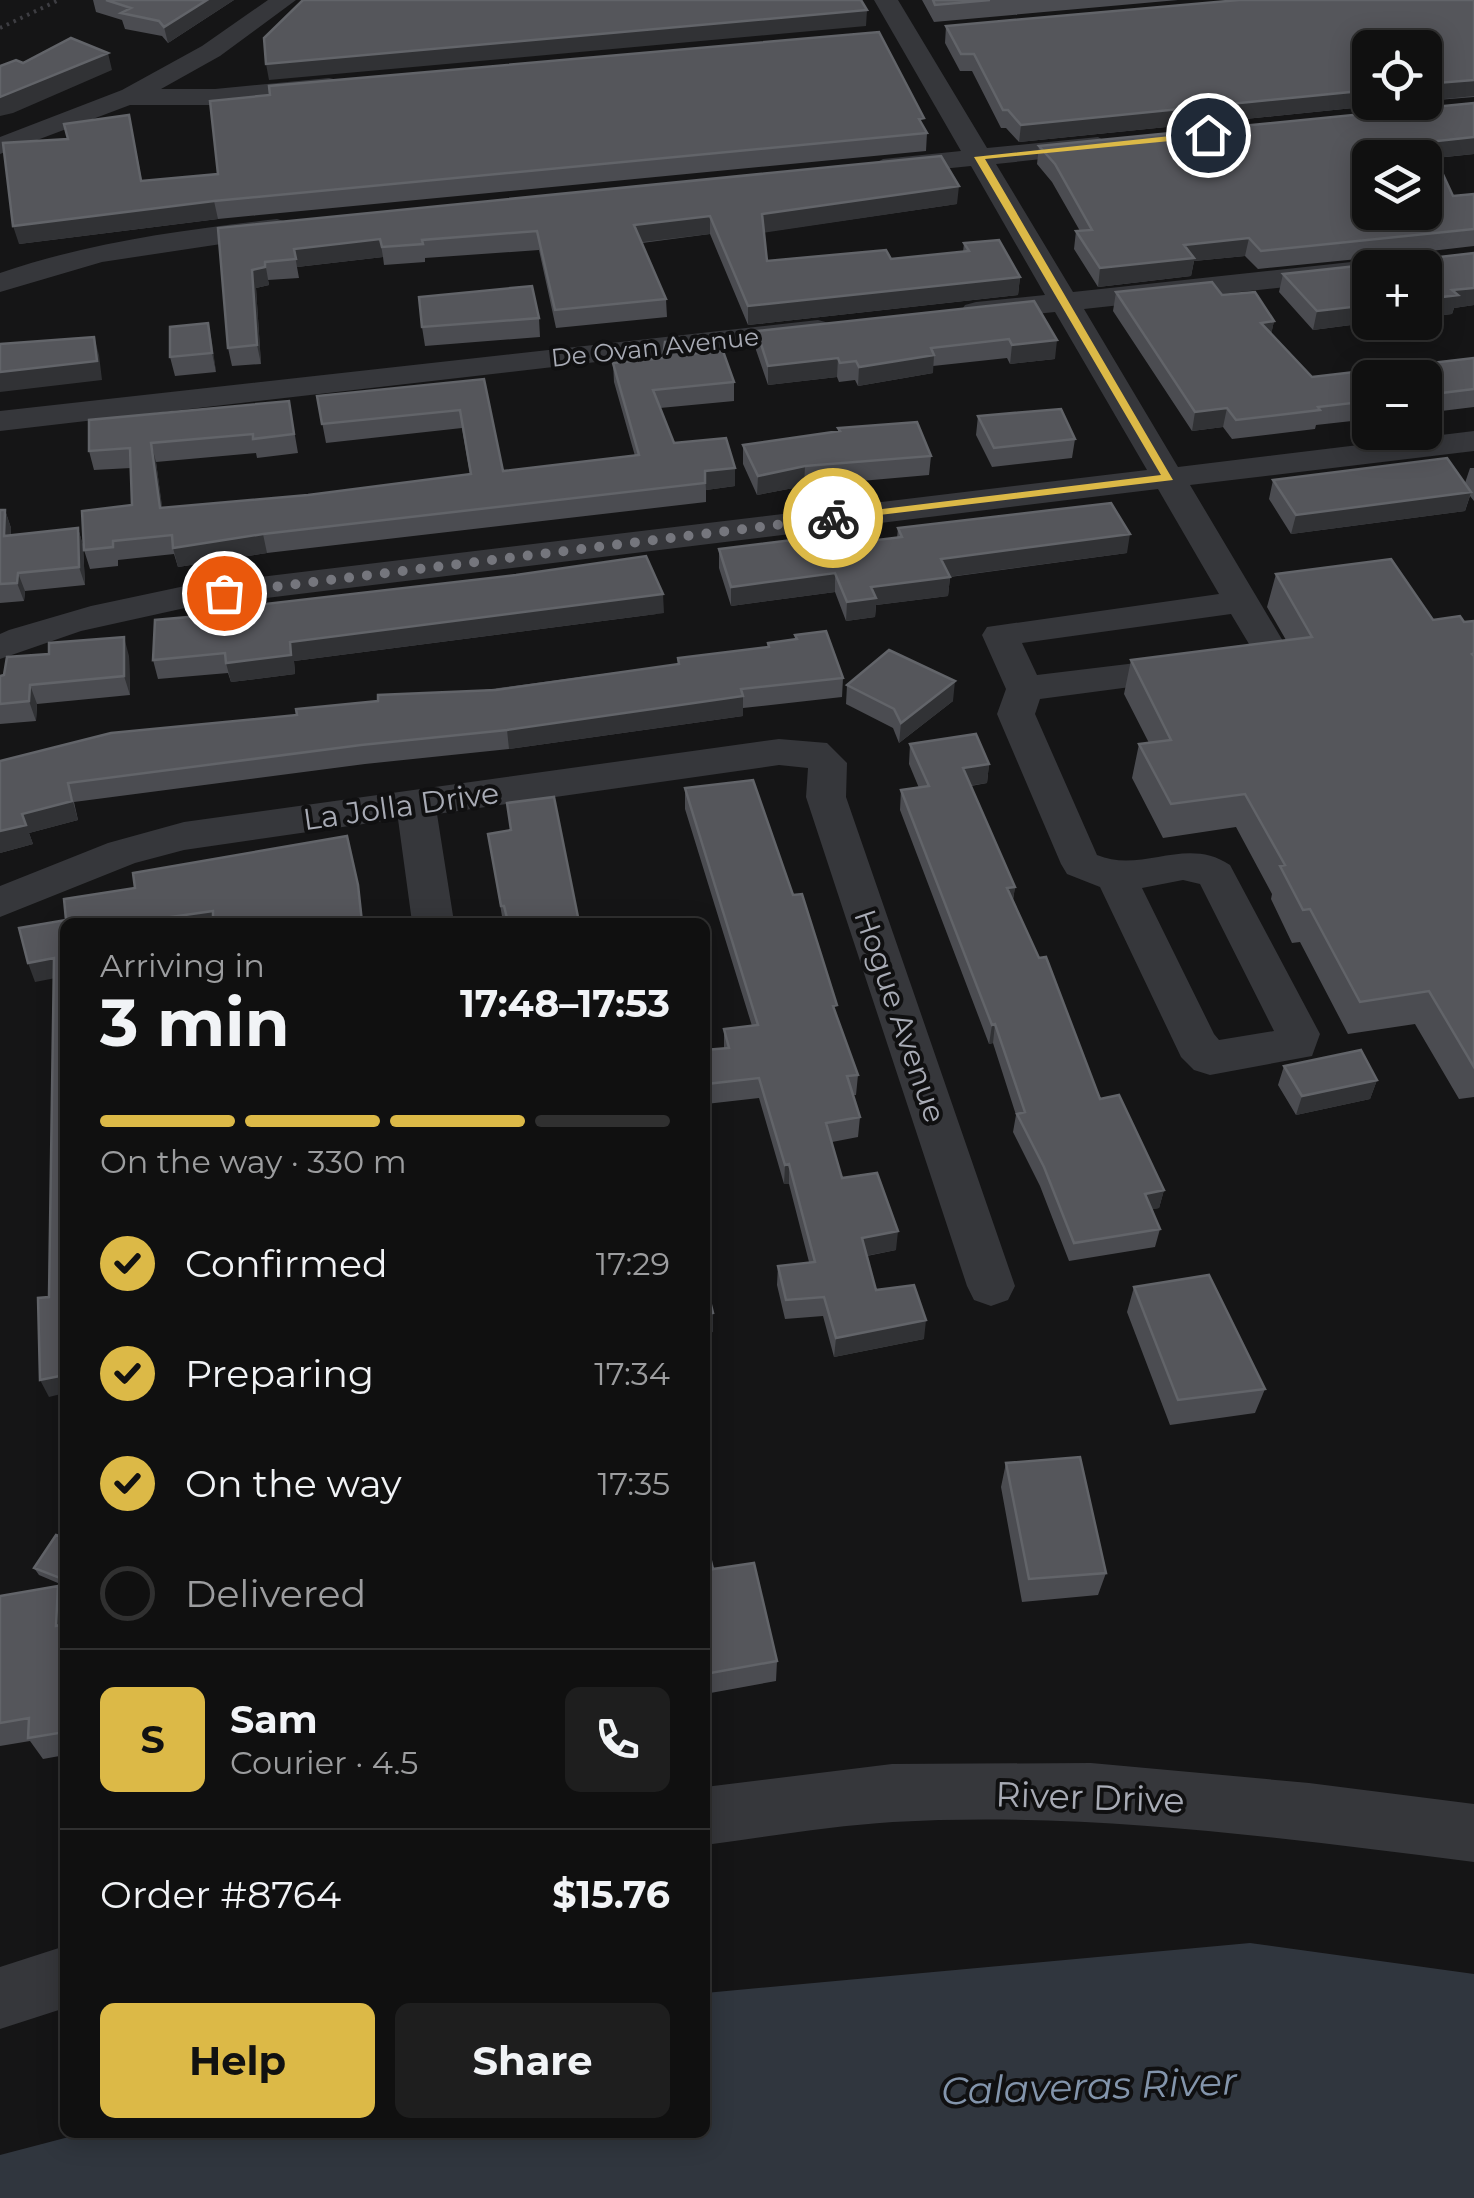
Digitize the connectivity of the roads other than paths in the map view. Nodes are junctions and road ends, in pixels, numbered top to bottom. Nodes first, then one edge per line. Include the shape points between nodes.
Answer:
1 (284, 0) edge
2 (886, 0) edge
3 (354, 84) edge
4 (127, 98) junction
5 (1118, 144) edge
6 (0, 146) edge
7 (979, 157) junction
8 (862, 169) edge
9 (295, 226) edge
10 (1352, 271) edge
11 (0, 283) edge
12 (1064, 302) junction
13 (946, 315) edge
14 (847, 326) edge
15 (0, 421) edge
16 (1474, 441) edge
17 (1168, 478) junction
18 (1234, 591) junction
19 (0, 647) edge
20 (1025, 689) junction
21 (812, 752) joint
22 (416, 803) junction
23 (1116, 877) junction
24 (0, 902) edge
25 (432, 918) edge
26 (991, 1286) dead end
27 (710, 1815) edge
28 (1474, 1833) edge
29 (60, 1978) edge
30 (0, 1998) edge

1 - 4 street
2 - 7 street
3 - 4 street
4 - 6 street
5 - 7 street
7 - 8 street
7 - 12 street
9 - 11 street via 108,251
10 - 12 street
12 - 13 street
12 - 17 street
14 - 15 street, De Ovan Avenue
16 - 17 street
17 - 18 street
17 - 19 street via 185,598 99,614
18 - 20 street via 1000,634
18 - 20 street via 1275,658
20 - 23 street via 1016,714 1081,864
21 - 22 street, La Jolla Drive
21 - 26 street, Hogue Avenue via 828,763 826,797
22 - 24 street, La Jolla Drive via 184,836
22 - 25 street
23 - 23 street via 1208,868 1298,1034 1296,1044 1210,1058 1196,1045
27 - 28 street, River Drive via 892,1794 1091,1792
29 - 30 street

